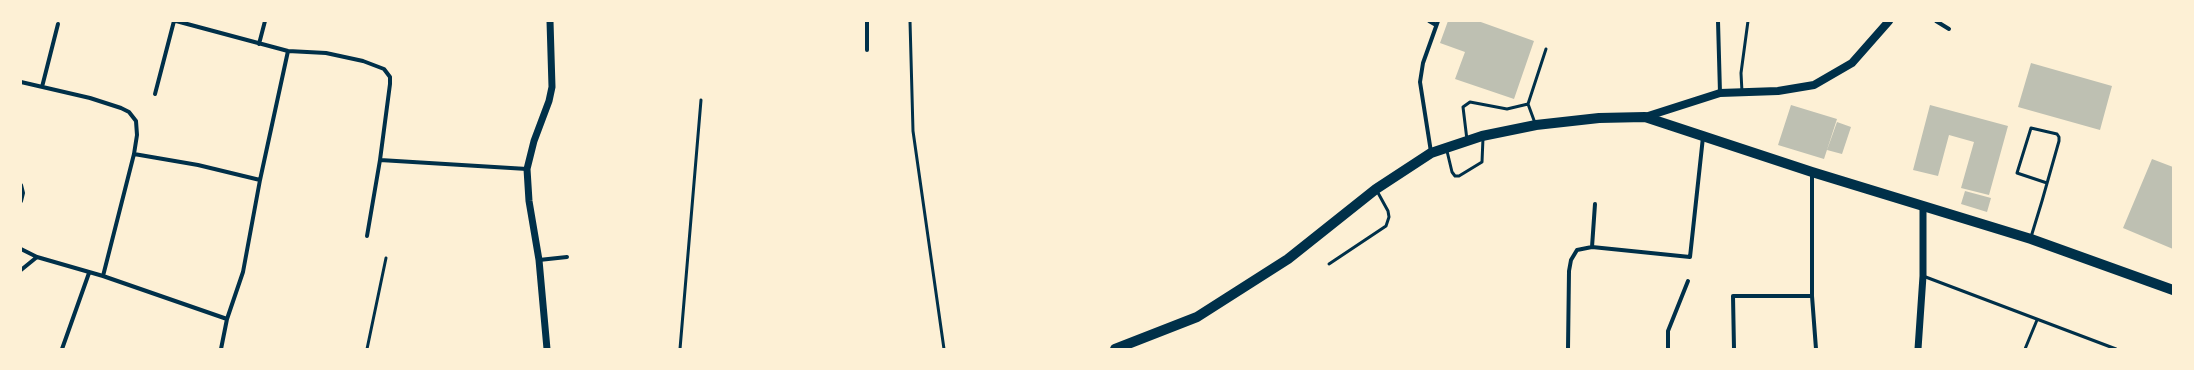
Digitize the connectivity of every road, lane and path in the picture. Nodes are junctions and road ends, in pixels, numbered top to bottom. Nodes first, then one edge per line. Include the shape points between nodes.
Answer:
1 (175, 21) edge
2 (265, 21) edge
3 (550, 21) edge
4 (867, 21) edge
5 (910, 21) edge
6 (1429, 21) edge
7 (1718, 21) edge
8 (1748, 21) edge
9 (1889, 21) edge
10 (1936, 21) edge
11 (190, 23) edge
12 (1437, 23) edge
13 (58, 24) dead end
14 (1949, 28) dead end
15 (259, 44) junction
16 (1546, 48) dead end
17 (867, 50) dead end
18 (288, 51) junction
19 (21, 82) edge
20 (42, 87) junction
21 (1742, 92) junction
22 (1720, 93) junction
23 (155, 94) dead end
24 (701, 100) dead end
25 (1528, 104) junction
26 (1645, 117) junction
27 (1536, 125) junction
28 (1482, 136) junction
29 (1703, 137) junction
30 (1467, 140) junction
31 (1446, 147) junction
32 (1431, 153) junction
33 (134, 154) junction
34 (380, 160) junction
35 (527, 169) junction
36 (1812, 172) junction
37 (260, 180) junction
38 (2047, 183) junction
39 (21, 185) edge
40 (1376, 189) junction
41 (21, 200) edge
42 (1595, 204) dead end
43 (1923, 206) junction
44 (367, 236) dead end
45 (2031, 239) junction
46 (1592, 247) junction
47 (21, 250) edge
48 (37, 257) junction
49 (567, 257) dead end
50 (386, 258) dead end
51 (539, 260) junction
52 (1329, 264) dead end
53 (21, 270) edge
54 (89, 273) junction
55 (103, 276) junction
56 (1923, 276) junction
57 (1688, 281) dead end
58 (2173, 290) edge
59 (1812, 296) junction
60 (227, 319) junction
61 (2037, 320) junction
62 (62, 349) edge
63 (221, 349) edge
64 (367, 349) edge
65 (547, 349) edge
66 (680, 349) edge
67 (944, 349) edge
68 (1115, 349) edge
69 (1568, 349) edge
70 (1668, 349) edge
71 (1734, 349) edge
72 (1816, 349) edge
73 (1918, 349) edge
74 (2025, 349) edge
75 (2116, 349) edge

1 - 11 street
1 - 23 street
2 - 15 street
3 - 35 street via 552,87
4 - 17 street
5 - 67 lane via 913,131
6 - 12 street
7 - 22 street
8 - 21 lane
9 - 21 main road via 1852,63 1819,82 1778,92
10 - 14 street
11 - 15 street
12 - 32 street via 1423,63 1420,82
13 - 20 street
15 - 18 street
16 - 25 lane
18 - 34 street via 326,53 363,61 387,72 390,77 390,89
18 - 37 street
19 - 20 street
20 - 33 street via 90,98 129,112 136,121
21 - 22 main road
22 - 26 main road
24 - 66 lane
25 - 27 lane
25 - 30 lane via 1507,109 1470,102 1463,108
26 - 27 main road via 1599,118
26 - 29 main road
27 - 28 main road
28 - 30 main road
28 - 31 lane via 1482,162 1459,176 1454,176 1452,172
29 - 36 main road
29 - 46 street via 1690,257
30 - 31 main road
31 - 32 main road
32 - 40 main road
33 - 37 street via 198,165
33 - 55 street
34 - 35 street
34 - 44 street
35 - 51 street via 529,200
36 - 43 main road
36 - 59 street
37 - 60 street via 243,272
38 - 38 lane via 2017,173 2031,128 2057,134 2059,137
38 - 45 lane
39 - 41 street
40 - 52 lane via 1388,211 1386,226
40 - 68 main road via 1288,259 1197,317
42 - 46 street
43 - 45 main road
43 - 56 street
45 - 58 main road
46 - 69 street via 1577,250 1568,272
47 - 48 street
48 - 53 street
48 - 54 street
49 - 51 street
50 - 64 lane
51 - 65 street
54 - 55 street
54 - 62 street
55 - 60 street
56 - 61 lane
56 - 73 street
57 - 70 street via 1668,331
59 - 71 street via 1734,296
59 - 72 street
60 - 63 street
61 - 74 lane
61 - 75 lane

